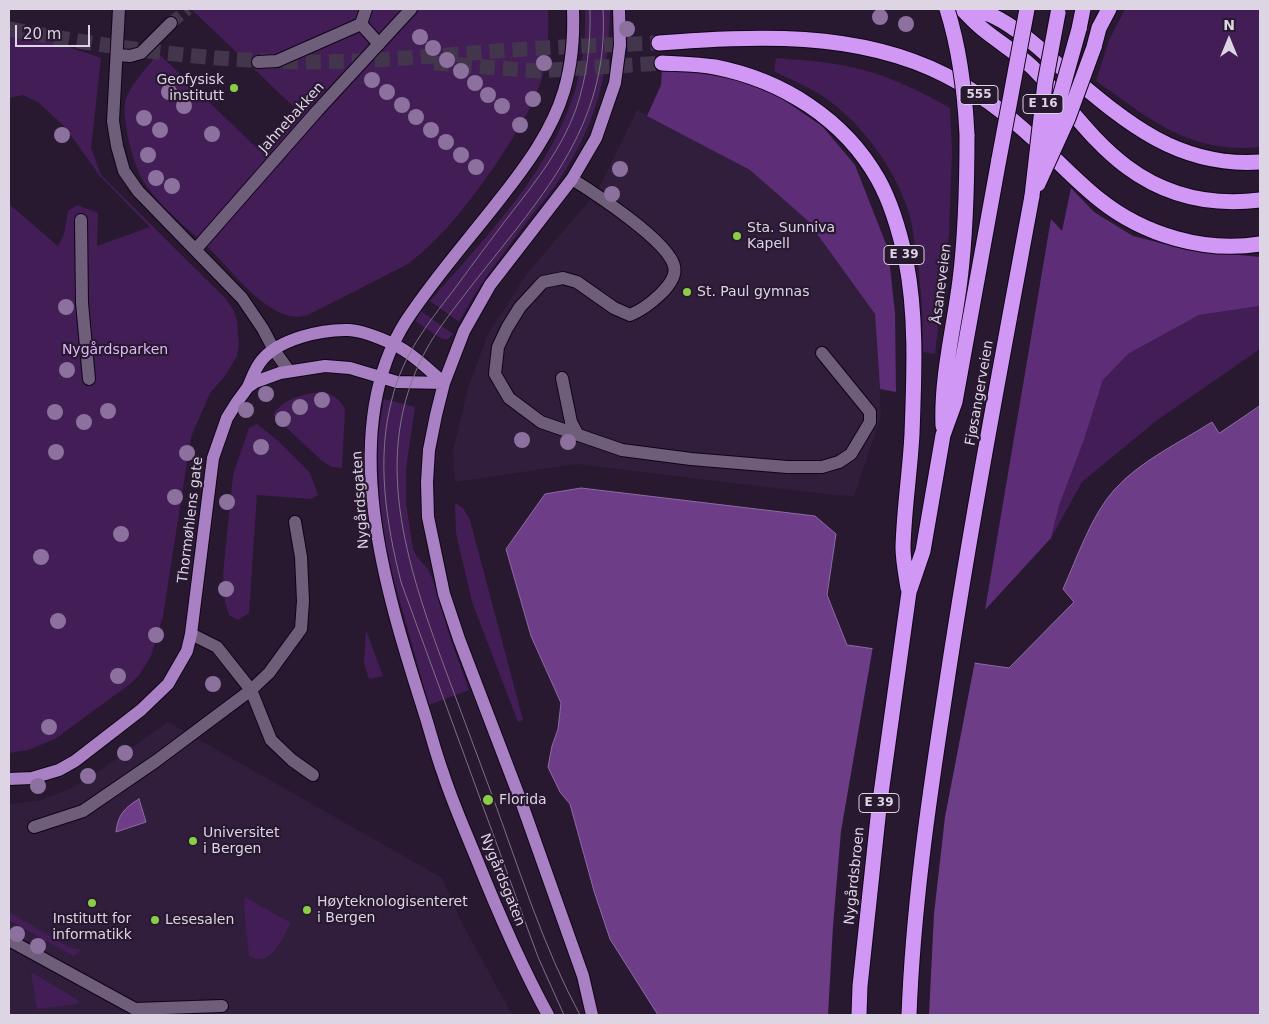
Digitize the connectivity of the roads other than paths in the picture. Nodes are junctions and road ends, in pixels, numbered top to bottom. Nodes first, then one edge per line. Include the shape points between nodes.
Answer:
1 (119, 9) edge
2 (366, 9) edge
3 (411, 9) edge
4 (573, 9) edge
5 (619, 9) edge
6 (947, 9) edge
7 (962, 9) edge
8 (1027, 9) edge
9 (1083, 9) edge
10 (1109, 9) edge
11 (1058, 11) edge
12 (171, 23) tunnel mouth
13 (361, 24) junction
14 (659, 43) tunnel mouth
15 (379, 44) junction
16 (117, 55) junction
17 (258, 62) dead end
18 (662, 64) tunnel mouth
19 (1260, 162) edge
20 (572, 179) junction
21 (1032, 196) junction
22 (1260, 200) edge
23 (81, 220) dead end
24 (1260, 244) edge
25 (196, 249) junction
26 (393, 344) junction
27 (274, 350) junction
28 (822, 353) dead end
29 (289, 371) junction
30 (380, 377) junction
31 (562, 378) dead end
32 (89, 380) dead end
33 (444, 383) junction
34 (248, 388) junction
35 (578, 434) junction
36 (943, 435) junction
37 (295, 522) dead end
38 (909, 592) junction
39 (192, 634) junction
40 (251, 690) junction
41 (314, 775) dead end
42 (9, 779) edge
43 (34, 827) dead end
44 (9, 940) edge
45 (222, 1006) dead end
46 (548, 1015) edge
47 (592, 1015) edge
48 (858, 1015) edge
49 (909, 1015) edge

1 - 16 street
2 - 13 street
3 - 15 street, Jahnebakken
4 - 26 main road, Nygårdsgaten via 571,55 564,91 553,118 524,170 419,302
5 - 20 main road via 620,45 615,83 596,138
6 - 36 highway, Åsaneveien / E 39, bridge via 962,77 967,135 965,228 942,401
7 - 19 highway via 992,16 1016,30 1112,109 1167,145 1217,161
7 - 22 highway via 1031,66 1126,167 1152,184 1180,195 1209,201 1240,203
8 - 36 highway, E 39, bridge via 955,402
9 - 21 highway, E 16, bridge
10 - 21 highway, bridge via 1068,118
11 - 21 highway, E 16, bridge via 1045,83
12 - 16 street via 141,53
13 - 15 street
13 - 17 street via 278,60
14 - 24 highway, 555 via 802,38 843,43 913,62 974,90 1033,138 1101,201 1130,220 1186,242 1224,246
15 - 25 street, Jahnebakken
16 - 25 street via 113,121 124,171 138,190
18 - 38 highway, E 39 via 713,66 742,73 796,97 820,112 843,133 878,179 890,204 906,262 914,339 912,435 903,549
20 - 33 main road via 490,285 464,331
20 - 35 street via 659,243 675,269 673,278 658,297 630,316 577,282 563,278 543,282 506,328 498,347 495,374 509,398 541,422
21 - 49 highway, Fjøsangerveien via 960,594 924,834
23 - 32 street via 82,303
25 - 27 street via 242,298
26 - 27 main road, Thormøhlens gate via 349,330 288,341
26 - 30 main road, Nygårdsgaten
26 - 33 main road, Thormøhlens gate via 409,353
27 - 29 street
27 - 34 main road, Thormøhlens gate via 262,359
28 - 35 street via 870,412 870,422 851,454 839,462 787,467 691,458 622,450
29 - 30 main road, Thormøhlens gate via 341,366
29 - 34 main road, Thormøhlens gate via 265,377
30 - 33 main road, Thormøhlens gate via 410,383
30 - 46 main road, Nygårdsgaten via 372,440 375,523 378,548 398,626 443,774 496,907 530,984
31 - 35 street via 571,422
33 - 47 main road via 429,450 427,482 428,517 442,584 459,639 580,967
34 - 39 main road, Thormøhlens gate via 227,418 213,458
36 - 38 highway, Fjøsangerveien / E 39 via 923,551
37 - 40 street via 304,601 301,629 269,673
38 - 48 highway, Nygårdsbroen / E 39 via 879,808
39 - 40 street via 217,647
39 - 42 main road, Thormøhlens gate via 187,651 168,684 141,710 75,762 32,778
40 - 41 street via 271,740
40 - 43 street via 83,811
44 - 45 street via 135,1009

